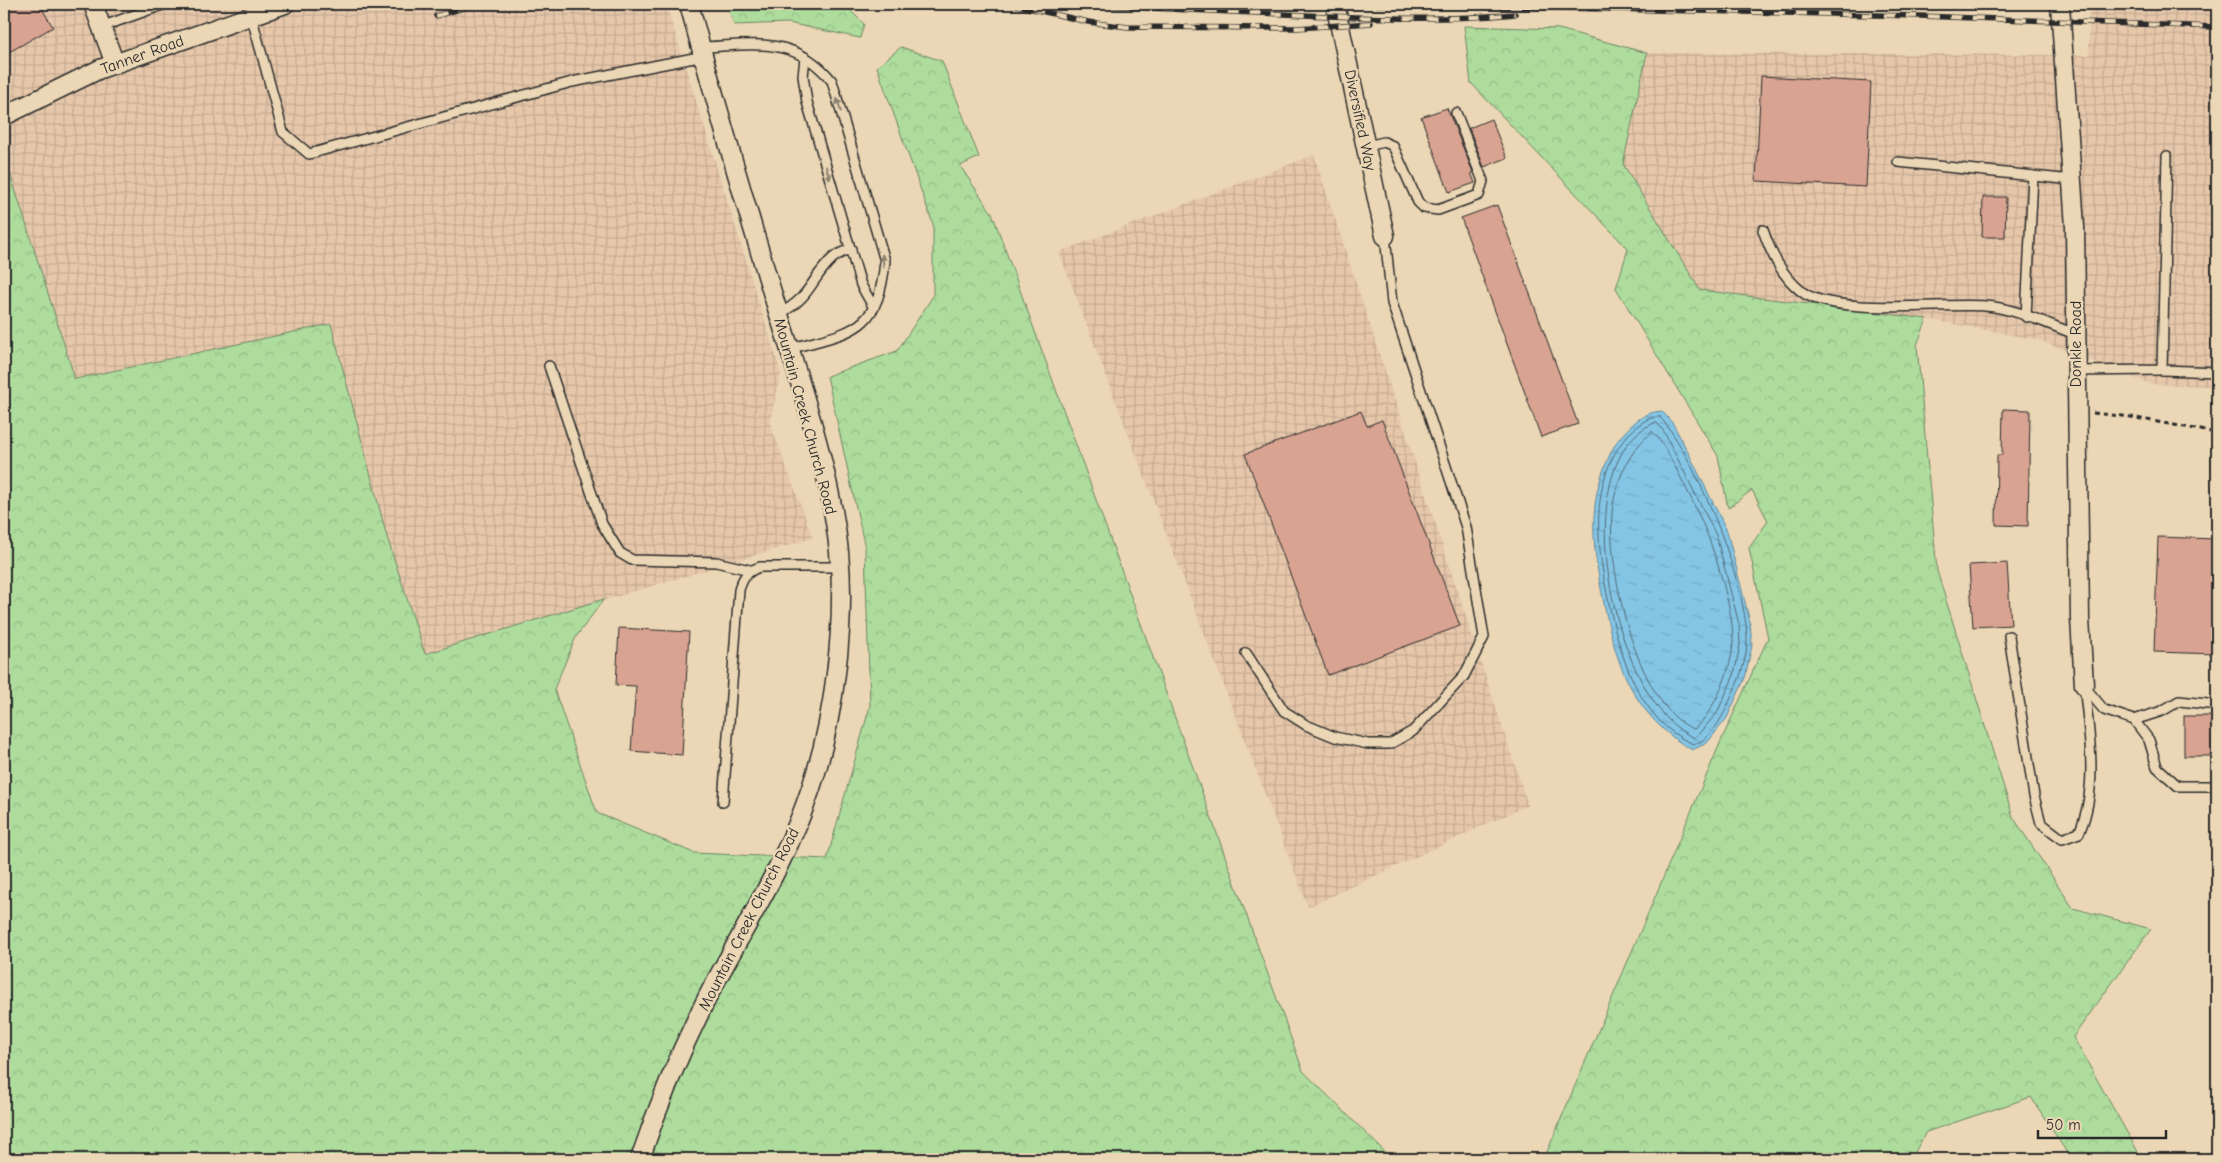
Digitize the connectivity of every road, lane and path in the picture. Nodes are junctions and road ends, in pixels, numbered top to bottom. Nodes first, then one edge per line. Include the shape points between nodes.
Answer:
1 (93, 4) edge
2 (165, 4) edge
3 (285, 4) edge
4 (689, 4) edge
5 (1335, 4) edge
6 (2060, 4) edge
7 (251, 15) junction
8 (101, 27) junction
9 (702, 51) junction
10 (806, 58) junction
11 (115, 64) junction
12 (1456, 113) dead end
13 (4, 116) edge
14 (1367, 146) junction
15 (2167, 156) dead end
16 (1898, 162) dead end
17 (2033, 176) junction
18 (2073, 180) junction
19 (1763, 230) dead end
20 (1385, 236) joint
21 (851, 249) junction
22 (874, 308) junction
23 (779, 314) junction
24 (2026, 317) junction
25 (2075, 334) junction
26 (789, 349) junction
27 (549, 366) dead end
28 (2162, 370) junction
29 (2075, 371) junction
30 (2217, 372) edge
31 (2092, 412) dead end
32 (2217, 433) edge
33 (839, 567) junction
34 (750, 570) junction
35 (2008, 636) dead end
36 (1246, 653) dead end
37 (2084, 685) junction
38 (2217, 704) edge
39 (2134, 720) junction
40 (2217, 786) edge
41 (723, 802) dead end
42 (640, 1159) edge

1 - 8 street
2 - 8 lane
3 - 7 street, Tanner Road
4 - 9 street, Mountain Creek Church Road
5 - 14 street, Diversified Way
6 - 18 street, Donkle Road
7 - 9 lane via 283,132 308,154 572,82
7 - 11 street, Tanner Road
8 - 11 street
9 - 10 lane via 782,46
9 - 23 street, Mountain Creek Church Road
10 -> 21 lane via 803,76 807,102
22 -> 10 lane via 885,261 832,81
11 - 13 street, Tanner Road
12 - 14 lane via 1483,181 1483,188 1474,198 1438,210 1424,208 1418,202 1393,146 1384,142
14 - 20 street, Diversified Way
15 - 28 lane
16 - 17 lane
17 - 18 lane
17 - 24 lane
18 - 25 street, Donkle Road
19 - 24 lane via 1770,250 1788,280 1802,292 1830,304 1983,306 1997,307
20 - 36 lane via 1392,303 1466,527 1484,637 1464,676 1413,732 1390,744 1368,744 1335,737 1306,725 1284,711
21 - 22 lane via 861,285
21 - 23 lane via 834,257 808,292
22 - 26 lane via 865,322 853,330
23 - 26 street, Mountain Creek Church Road
24 - 25 lane
25 - 29 street, Donkle Road
26 - 33 street, Mountain Creek Church Road via 831,502
27 - 34 lane via 602,524 620,553 632,560 716,562
28 - 29 lane
28 - 30 lane
29 - 37 street, Donkle Road
31 - 32 path
33 - 34 lane via 760,567
33 - 42 street, Mountain Creek Church Road via 837,660 826,730 812,786 778,868 689,1034 662,1096
34 - 41 lane via 742,578 739,590
35 - 37 lane via 2041,823 2062,840 2079,833 2088,814 2090,736
37 - 39 lane via 2104,710
38 - 39 lane via 2179,701 2162,711
39 - 40 lane via 2150,740 2157,767 2178,786

